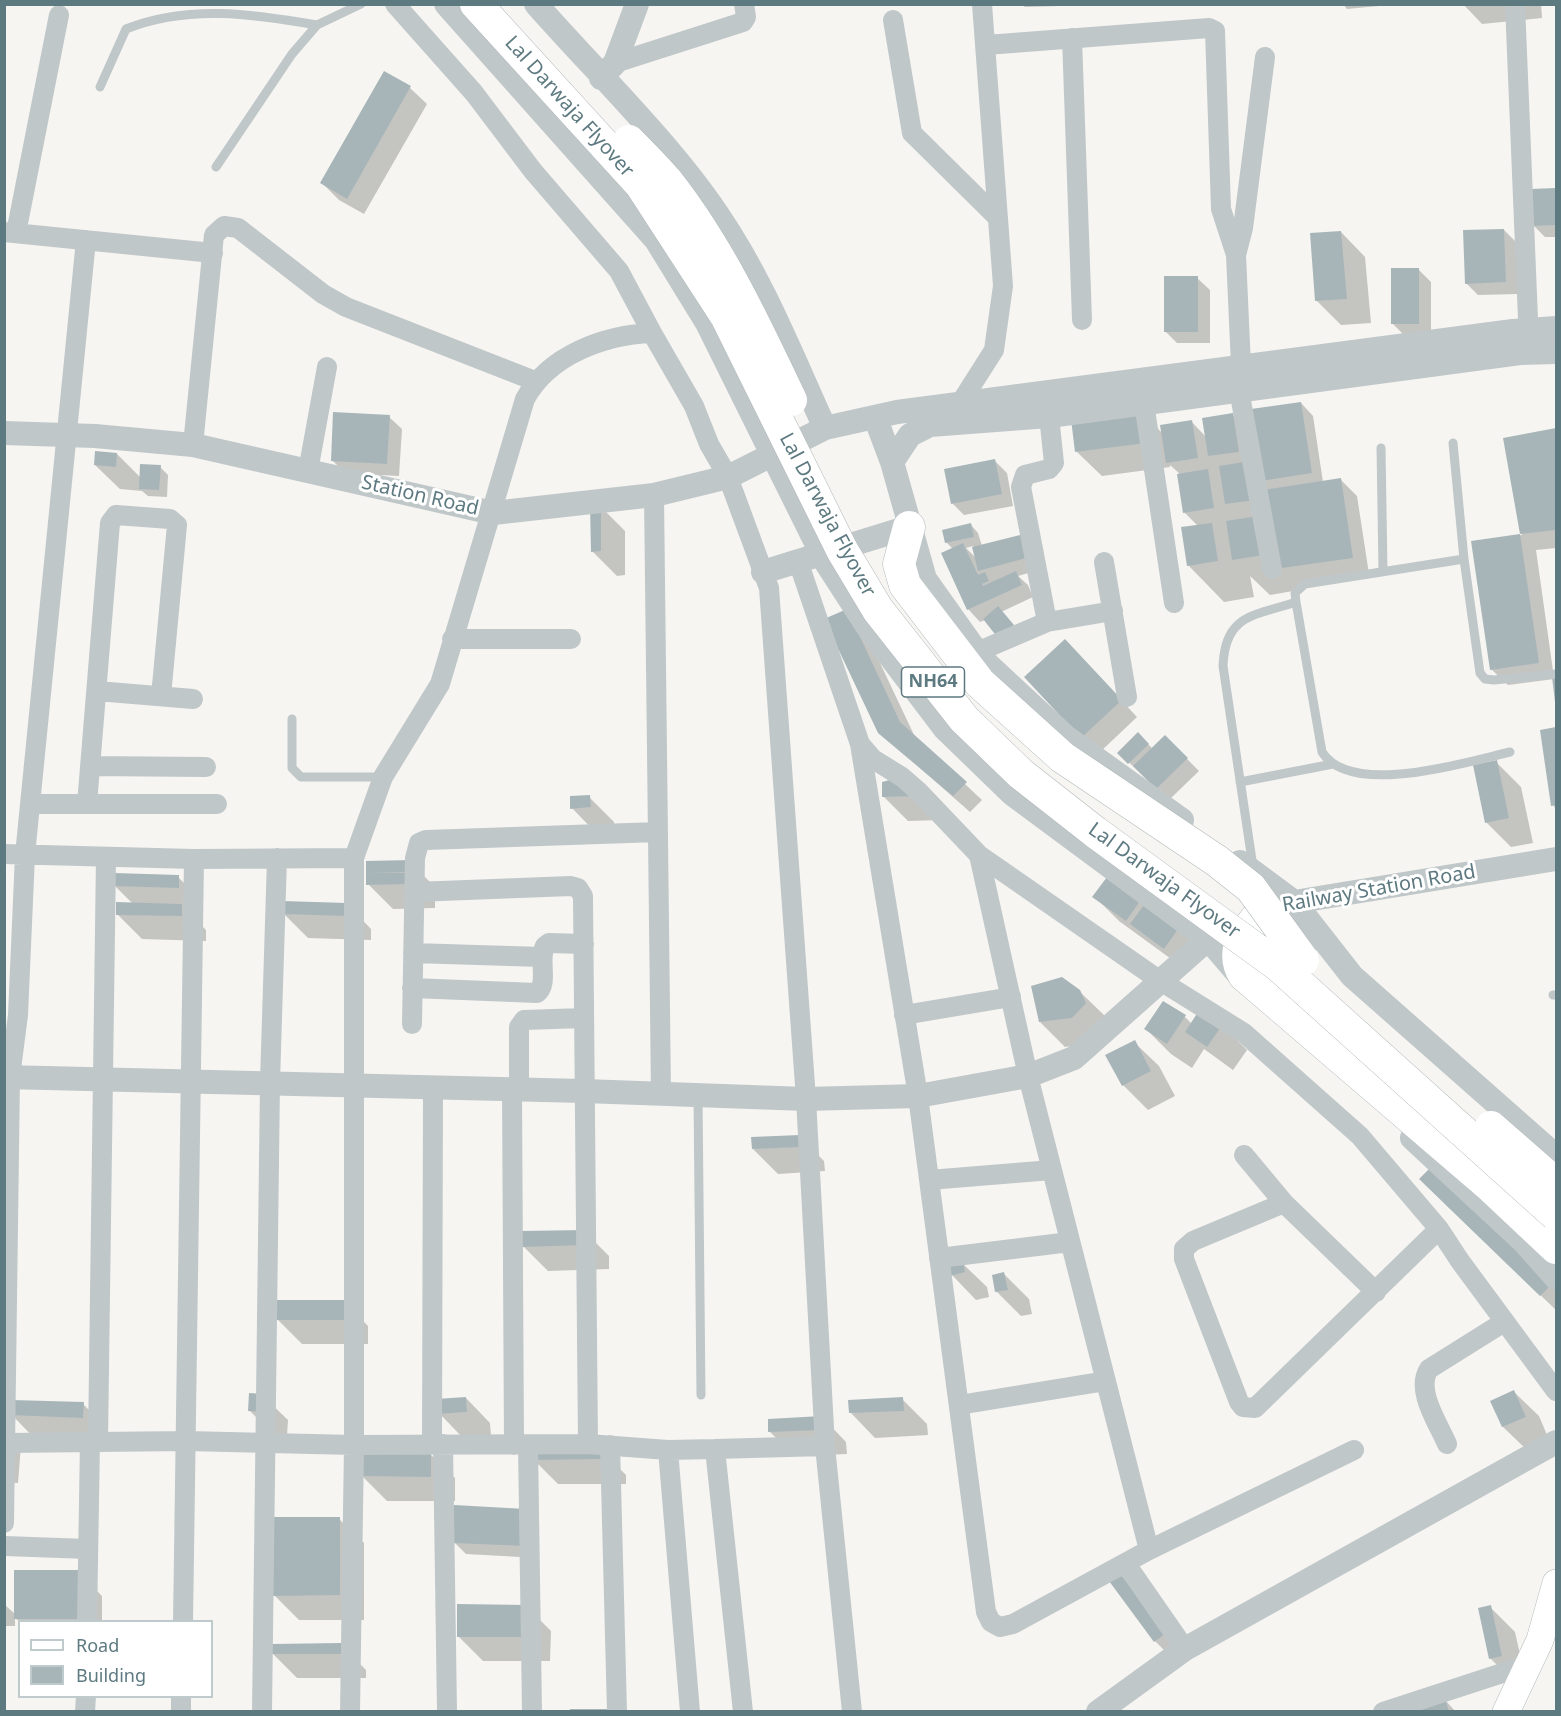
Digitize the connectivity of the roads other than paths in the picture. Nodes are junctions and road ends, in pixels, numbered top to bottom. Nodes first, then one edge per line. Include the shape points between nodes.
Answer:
1 (361, 4) edge
2 (395, 4) edge
3 (446, 4) edge
4 (476, 4) edge
5 (506, 4) edge
6 (536, 4) edge
7 (638, 4) edge
8 (744, 4) edge
9 (982, 4) edge
10 (1516, 5) edge
11 (59, 15) dead end
12 (893, 20) dead end
13 (317, 25) junction
14 (1072, 38) junction
15 (986, 45) junction
16 (1265, 57) dead end
17 (608, 71) junction
18 (100, 87) dead end
19 (216, 167) dead end
20 (706, 199) junction
21 (998, 218) junction
22 (10, 232) edge
23 (86, 240) junction
24 (656, 240) junction
25 (734, 242) junction
26 (213, 253) junction
27 (1236, 255) junction
28 (674, 268) junction
29 (1082, 320) dead end
30 (1557, 328) edge
31 (652, 333) junction
32 (1529, 341) junction
33 (1557, 352) edge
34 (1241, 366) junction
35 (327, 367) dead end
36 (535, 381) junction
37 (1239, 390) junction
38 (961, 402) junction
39 (1144, 403) junction
40 (1049, 416) junction
41 (874, 417) junction
42 (825, 428) junction
43 (4, 433) edge
44 (68, 437) junction
45 (1453, 443) dead end
46 (193, 445) junction
47 (1381, 448) dead end
48 (770, 454) junction
49 (892, 462) junction
50 (308, 471) junction
51 (728, 477) junction
52 (654, 495) junction
53 (493, 513) junction
54 (909, 526) junction
55 (821, 554) junction
56 (1464, 558) junction
57 (798, 561) junction
58 (1104, 562) dead end
59 (1272, 569) dead end
60 (1383, 571) junction
61 (763, 572) junction
62 (1296, 602) junction
63 (1174, 603) dead end
64 (1113, 611) junction
65 (1047, 622) junction
66 (452, 639) junction
67 (572, 639) dead end
68 (977, 652) junction
69 (1557, 674) edge
70 (97, 691) junction
71 (161, 696) junction
72 (1127, 697) dead end
73 (194, 699) dead end
74 (292, 719) dead end
75 (860, 744) junction
76 (1510, 752) dead end
77 (1333, 764) junction
78 (90, 766) junction
79 (206, 767) dead end
80 (383, 777) junction
81 (1240, 783) junction
82 (31, 804) junction
83 (87, 804) junction
84 (217, 804) dead end
85 (658, 832) junction
86 (4, 854) edge
87 (25, 855) junction
88 (979, 855) junction
89 (106, 857) junction
90 (277, 858) junction
91 (354, 858) junction
92 (194, 859) junction
93 (1557, 859) edge
94 (1253, 872) junction
95 (415, 892) junction
96 (1294, 902) junction
97 (1264, 910) junction
98 (1208, 939) junction
99 (584, 945) junction
100 (413, 953) junction
101 (542, 957) junction
102 (1303, 960) junction
103 (1160, 980) junction
104 (412, 988) junction
105 (1011, 998) junction
106 (11, 1015) edge
107 (904, 1015) junction
108 (583, 1018) junction
109 (412, 1024) dead end
110 (1028, 1076) junction
111 (7, 1077) edge
112 (104, 1078) junction
113 (192, 1080) junction
114 (270, 1082) junction
115 (355, 1085) junction
116 (433, 1087) junction
117 (515, 1090) junction
118 (584, 1090) junction
119 (661, 1094) junction
120 (698, 1094) junction
121 (918, 1096) junction
122 (806, 1099) junction
123 (1244, 1155) dead end
124 (1557, 1156) edge
125 (1052, 1170) junction
126 (929, 1180) junction
127 (1557, 1184) edge
128 (1284, 1203) junction
129 (1557, 1215) edge
130 (1439, 1229) junction
131 (1070, 1242) junction
132 (1557, 1248) edge
133 (939, 1258) junction
134 (1557, 1278) edge
135 (1376, 1292) junction
136 (1504, 1322) junction
137 (5, 1344) edge
138 (1106, 1381) junction
139 (1557, 1391) edge
140 (701, 1395) dead end
141 (959, 1405) junction
142 (186, 1441) junction
143 (94, 1442) junction
144 (1557, 1442) edge
145 (6, 1443) junction
146 (267, 1443) junction
147 (438, 1444) junction
148 (521, 1444) junction
149 (588, 1444) junction
150 (1447, 1444) dead end
151 (354, 1445) junction
152 (610, 1445) junction
153 (825, 1446) junction
154 (715, 1449) junction
155 (668, 1450) junction
156 (1354, 1450) dead end
157 (5, 1492) edge
158 (4, 1523) edge
159 (4, 1546) edge
160 (88, 1549) junction
161 (1149, 1551) junction
162 (1126, 1564) junction
163 (1557, 1583) edge
164 (87, 1620) edge
165 (183, 1620) edge
166 (1542, 1648) edge
167 (1185, 1649) junction
168 (262, 1712) edge
169 (350, 1712) edge
170 (447, 1712) edge
171 (532, 1712) edge
172 (617, 1712) edge
173 (690, 1712) edge
174 (743, 1712) edge
175 (852, 1712) edge
176 (1098, 1712) edge
177 (1383, 1712) edge
178 (1506, 1712) edge

1 - 13 lane
2 - 31 street via 474,93 533,171 619,272
3 - 24 street
4 - 129 highway, Lal Darwaja Flyover / NH64, bridge via 641,185 726,316 842,550 878,610 964,719 1021,774 1279,966
5 - 102 highway, Lal Darwaja Flyover / NH64, bridge via 666,181 699,227 745,302 858,540 937,657 1039,762 1109,818 1229,900
6 - 17 street
7 - 17 street
8 - 17 street via 743,22
9 - 15 street
10 - 32 street
11 - 22 street
12 - 21 street via 912,133
13 - 18 lane via 256,15 201,12 143,22 126,29
13 - 19 lane via 292,54
14 - 15 street
14 - 27 street via 1209,28 1215,31 1221,209
14 - 29 street
15 - 21 street
16 - 27 street via 1243,228
17 - 20 street
20 - 24 street via 687,201 674,209 661,223
20 - 25 street
21 - 38 street via 1003,286 994,350
22 - 23 street
23 - 26 street
23 - 44 street
24 - 28 street
25 - 28 street via 725,260 716,267
25 - 42 street via 762,291
26 - 36 street via 214,235 218,229 231,225 346,307
26 - 46 street
27 - 34 street
28 - 48 street via 707,323
30 - 32 street
31 - 36 street via 628,334 570,353
31 - 51 street via 694,406
32 - 33 street
32 - 34 street, Station Road
32 - 37 street
34 - 38 street, Station Road
35 - 50 street
36 - 53 street via 525,399
37 - 39 street
37 - 59 street
38 - 41 street, Station Road
39 - 40 street
39 - 63 street
40 - 49 street via 930,425 910,435
40 - 65 street via 1054,463 1049,469 1025,475 1021,487
41 - 42 street, Station Road
41 - 49 street
42 - 48 street, Station Road
43 - 44 street, Station Road
44 - 46 street, Station Road
44 - 82 street
45 - 56 lane
46 - 50 street, Station Road
47 - 60 lane
48 - 51 street, Station Road
48 - 55 street
49 - 54 street
50 - 53 street, Station Road
51 - 52 street, Station Road
51 - 61 street
52 - 53 street, Station Road
52 - 85 street
53 - 66 street
54 - 55 street
54 - 68 street via 925,579
54 - 102 highway, bridge via 899,564 905,585 980,683 1062,757 1251,888
55 - 57 street
55 - 98 street via 867,626 945,729 1011,793
56 - 60 lane
56 - 69 lane via 1480,673 1485,679 1494,680
57 - 61 street
57 - 75 street
58 - 64 street
60 - 62 lane via 1305,584 1295,593
61 - 122 street via 769,588
62 - 77 lane via 1322,752
62 - 81 lane via 1242,621 1229,633 1224,648 1223,666
64 - 65 street
64 - 72 street
65 - 68 street
66 - 67 street
66 - 80 street via 440,684
68 - 94 street via 1066,737
70 - 71 street
70 - 71 street via 110,523 121,514 170,519 177,525
70 - 78 street
71 - 73 street
74 - 80 lane via 294,773 301,777
75 - 88 street via 873,759 918,791
75 - 107 street
76 - 77 lane via 1389,775 1368,775
77 - 81 lane
78 - 79 street
78 - 83 street
80 - 91 street
81 - 94 lane
82 - 83 street
82 - 87 street
83 - 84 street
85 - 95 street via 426,840 419,843 415,858
85 - 119 street
86 - 87 street
87 - 89 street
87 - 106 street
88 - 103 street
88 - 105 street
89 - 92 street
89 - 112 street
90 - 91 street
90 - 92 street
90 - 114 street
91 - 115 street
92 - 113 street
93 - 96 street, Railway Station Road
94 - 96 street
95 - 99 street via 578,888 583,896
95 - 100 street
96 - 97 street, Railway Station Road
96 - 124 street via 1352,976
97 - 98 street, Railway Station Road
97 - 132 highway via 1247,928 1237,954 1237,964 1244,975
98 - 103 street, Railway Station Road
98 - 134 street via 1250,987 1524,1242
99 - 101 street via 549,943
99 - 108 street
100 - 101 street
100 - 104 street
101 - 104 street via 542,985 537,993
102 - 127 highway, Lal Darwaja Flyover / NH64, bridge
103 - 110 street, Railway Station Road via 1074,1058
103 - 130 street via 1244,1033 1360,1136
104 - 109 street
105 - 107 street
105 - 110 street
106 - 111 street
107 - 121 street
108 - 117 street via 524,1020 519,1027
108 - 118 street
110 - 121 street, Railway Station Road
110 - 125 street
111 - 112 street, Railway Station Road
111 - 137 street
112 - 113 street, Railway Station Road
112 - 143 street
113 - 114 street, Railway Station Road
113 - 142 street
114 - 115 street, Railway Station Road
114 - 146 street
115 - 116 street, Railway Station Road
115 - 151 street
116 - 117 street, Railway Station Road
116 - 147 street
117 - 118 street, Railway Station Road
117 - 148 street
118 - 119 street, Railway Station Road
118 - 149 street
119 - 120 street, Railway Station Road
120 - 122 street, Railway Station Road
120 - 140 lane
121 - 122 street, Railway Station Road
121 - 126 street
122 - 153 street
123 - 128 street
125 - 126 street
125 - 131 street
126 - 133 street
128 - 135 street
128 - 135 street via 1193,1241 1184,1249 1184,1259 1243,1407 1255,1408
130 - 135 street
130 - 136 street
131 - 133 street
131 - 138 street
133 - 141 street
136 - 139 street
136 - 150 street via 1429,1369 1424,1376 1423,1388
137 - 145 street
138 - 141 street
138 - 161 street
141 - 162 street via 986,1612 991,1622 1000,1627 1012,1624
142 - 143 street
142 - 146 street
142 - 165 street
143 - 145 street
143 - 160 street
144 - 167 street
145 - 157 street
146 - 151 street
146 - 168 street
147 - 148 street
147 - 151 street
147 - 170 street
148 - 149 street
148 - 171 street
149 - 152 street
151 - 169 street
152 - 155 street
152 - 172 street
153 - 154 street
153 - 175 street
154 - 155 street
154 - 174 street
155 - 173 street
156 - 161 street
157 - 158 street
159 - 160 street
160 - 164 street
161 - 162 street
162 - 167 street
163 - 166 main road
166 - 177 street
166 - 178 main road
167 - 176 street

